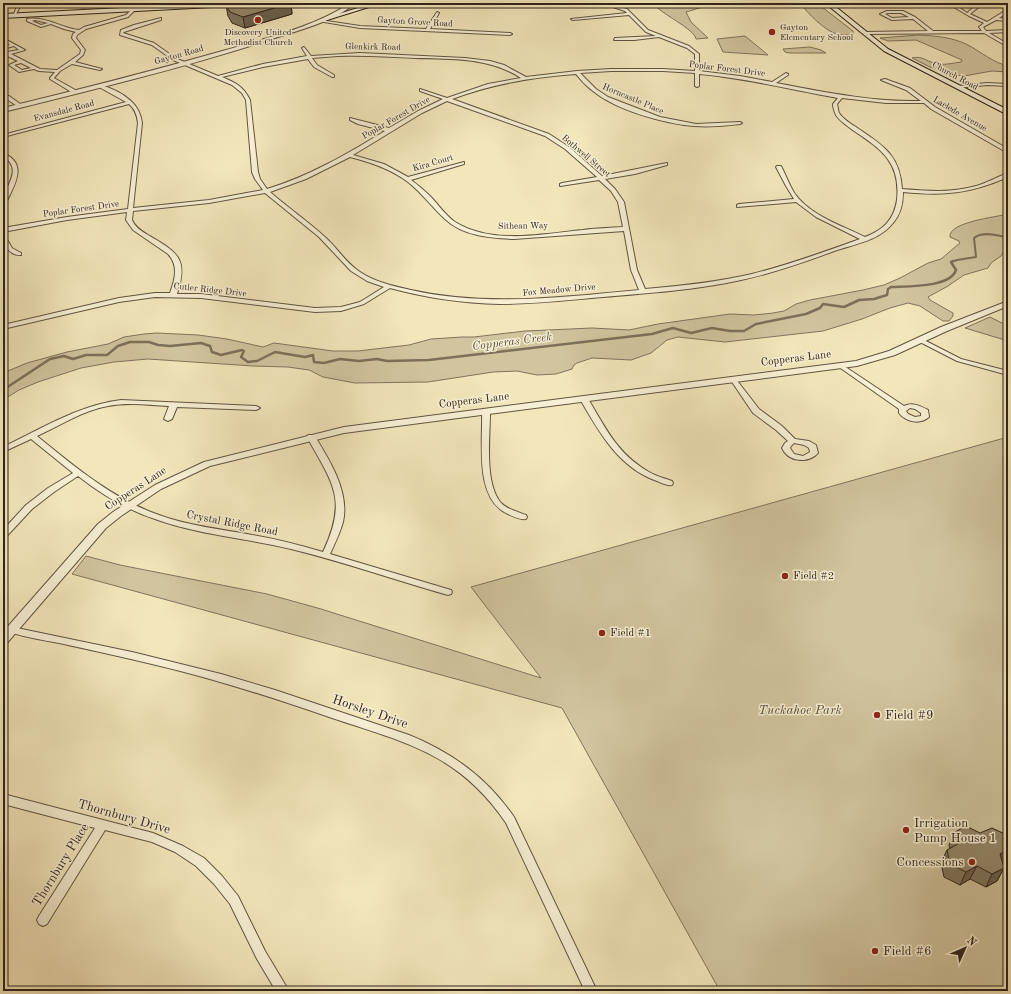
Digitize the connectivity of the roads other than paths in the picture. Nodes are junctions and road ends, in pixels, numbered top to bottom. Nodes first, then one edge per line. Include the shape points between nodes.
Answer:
1 (20, 3) edge
2 (205, 3) edge
3 (251, 3) edge
4 (353, 3) edge
5 (379, 3) edge
6 (603, 3) edge
7 (828, 3) edge
8 (130, 6) edge
9 (1008, 10) edge
10 (15, 13) junction
11 (437, 14) dead end
12 (631, 14) junction
13 (968, 14) junction
14 (3, 15) edge
15 (914, 18) junction
16 (160, 19) dead end
17 (573, 19) dead end
18 (996, 19) junction
19 (322, 20) junction
20 (1008, 20) edge
21 (51, 23) junction
22 (987, 23) junction
23 (79, 31) junction
24 (427, 31) junction
25 (1008, 31) edge
26 (933, 32) junction
27 (985, 32) junction
28 (510, 34) dead end
29 (867, 35) junction
30 (658, 36) junction
31 (615, 39) dead end
32 (3, 40) edge
33 (14, 45) junction
34 (1008, 46) edge
35 (3, 48) edge
36 (304, 48) dead end
37 (5, 53) edge
38 (309, 57) junction
39 (21, 61) junction
40 (71, 62) junction
41 (184, 63) junction
42 (35, 68) junction
43 (100, 69) dead end
44 (56, 71) junction
45 (577, 72) junction
46 (697, 73) junction
47 (786, 74) dead end
48 (332, 76) dead end
49 (219, 77) junction
50 (526, 78) junction
51 (883, 80) dead end
52 (773, 83) junction
53 (1008, 85) edge
54 (101, 86) junction
55 (697, 86) dead end
56 (958, 87) junction
57 (422, 90) dead end
58 (75, 92) junction
59 (3, 96) edge
60 (841, 97) junction
61 (448, 99) junction
62 (3, 101) edge
63 (130, 102) junction
64 (924, 102) junction
65 (20, 106) junction
66 (14, 108) junction
67 (3, 110) edge
68 (1008, 114) edge
69 (352, 119) dead end
70 (740, 123) dead end
71 (389, 130) junction
72 (3, 136) edge
73 (1008, 151) edge
74 (3, 154) edge
75 (349, 155) junction
76 (462, 163) dead end
77 (666, 164) dead end
78 (779, 167) dead end
79 (1008, 175) edge
80 (601, 178) junction
81 (408, 179) junction
82 (562, 184) dead end
83 (900, 190) junction
84 (267, 191) junction
85 (798, 200) junction
86 (3, 203) edge
87 (739, 206) dead end
88 (129, 210) junction
89 (626, 229) junction
90 (3, 230) edge
91 (3, 237) edge
92 (864, 239) junction
93 (19, 254) dead end
94 (389, 286) junction
95 (643, 291) junction
96 (173, 295) junction
97 (1008, 303) edge
98 (3, 327) edge
99 (920, 340) junction
100 (841, 366) junction
101 (1008, 373) edge
102 (733, 379) junction
103 (584, 399) junction
104 (174, 404) junction
105 (256, 408) dead end
106 (903, 408) dead end
107 (486, 412) junction
108 (168, 419) dead end
109 (32, 436) junction
110 (311, 437) junction
111 (793, 441) dead end
112 (3, 450) edge
113 (78, 473) junction
114 (669, 483) dead end
115 (129, 506) junction
116 (523, 517) dead end
117 (3, 535) edge
118 (325, 556) junction
119 (448, 592) dead end
120 (12, 630) junction
121 (3, 640) edge
122 (3, 799) edge
123 (103, 824) junction
124 (43, 920) dead end
125 (283, 991) edge
126 (591, 991) edge

1 - 10 street
2 - 8 main road
3 - 8 main road
4 - 19 street, Gayton Road via 348,9
5 - 19 main road
6 - 12 street via 624,9
7 - 29 main road, Church Road
8 - 10 main road
8 - 14 main road
8 - 23 street via 132,11 127,16
9 - 18 street
10 - 14 main road
11 - 24 street
12 - 17 street
12 - 30 street via 644,28
13 - 13 street via 954,6 979,5
13 - 22 street
15 - 15 street via 902,12 882,14 892,19
15 - 26 street
16 - 41 street, Fox Meadow Drive via 131,27 120,34 153,44
18 - 20 street
18 - 22 street
19 - 24 street, Gayton Grove Road via 360,28
19 - 41 street, Gayton Road
21 - 21 street via 39,18 28,20 41,26
21 - 23 street via 67,30
22 - 27 street via 981,27
23 - 40 street via 74,38 83,53
24 - 28 street, Gayton Grove Road
25 - 27 street
26 - 27 street
26 - 29 street
27 - 34 street
29 - 56 main road, Church Road via 886,50
30 - 31 street
30 - 46 street via 695,51
32 - 33 street
33 - 35 street
33 - 37 street via 23,50
36 - 38 street
37 - 39 street
38 - 48 street via 315,66
38 - 49 street, Glenkirk Road via 261,65
38 - 50 street, Glenkirk Road via 357,54 468,59 501,65
39 - 42 street
39 - 42 street via 11,65 21,71
40 - 43 street
40 - 44 street
41 - 49 street, Fox Meadow Drive
41 - 54 street, Gayton Road
42 - 44 street
44 - 58 street via 52,78
45 - 46 street, Poplar Forest Drive via 636,70
45 - 50 street, Poplar Forest Drive
45 - 70 street, Horncastle Place via 590,88 599,94 659,119 696,126
46 - 52 street, Poplar Forest Drive
46 - 55 street
47 - 52 street
49 - 84 street, Fox Meadow Drive via 239,87 248,97 254,172
50 - 61 street, Poplar Forest Drive via 491,85
51 - 64 street, Laclede Avenue via 908,88
52 - 60 street, Poplar Forest Drive
53 - 56 street
54 - 58 street, Gayton Road
54 - 63 street
56 - 68 main road, Church Road
57 - 61 street, Bothwell Street
58 - 65 street, Gayton Road
59 - 65 street
60 - 64 street, Poplar Forest Drive via 884,102
60 - 83 street, Fox Meadow Drive via 835,104 836,113 887,152 898,168
61 - 71 street, Poplar Forest Drive
61 - 80 street, Bothwell Street via 547,135 567,148
62 - 66 street
63 - 72 street, Evansdale Road
63 - 88 street via 138,109 140,118
64 - 73 street, Laclede Avenue
65 - 66 street, Gayton Road
66 - 67 street, Gayton Road
69 - 71 street
71 - 75 street, Poplar Forest Drive
74 - 86 street via 13,162 15,170
75 - 81 street, Sithean Way via 385,166
75 - 84 street, Poplar Forest Drive via 314,175
76 - 81 street, Kira Court
77 - 80 street
78 - 85 street
79 - 83 street via 962,192
80 - 82 street
80 - 89 street, Bothwell Street via 620,202
81 - 89 street, Sithean Way via 453,223 482,234 515,237
83 - 92 street, Fox Meadow Drive via 895,218 883,229
84 - 88 street, Poplar Forest Drive via 219,201
84 - 94 street, Fox Meadow Drive via 317,232 353,270
85 - 87 street
85 - 92 street via 819,216
88 - 90 street, Poplar Forest Drive via 71,217
88 - 96 street via 129,220 134,228 167,249 178,262 180,274
89 - 95 street, Bothwell Street via 634,270
91 - 93 street via 10,249
92 - 95 street, Fox Meadow Drive via 753,276
94 - 95 street, Fox Meadow Drive via 442,298 496,303
94 - 96 street, Cutler Ridge Drive via 362,303 325,311
96 - 98 street, Cutler Ridge Drive via 119,300
97 - 99 street, Copperas Lane
99 - 100 street, Copperas Lane via 892,354
99 - 101 street via 959,360
100 - 102 street, Copperas Lane
100 - 106 street
102 - 103 street, Copperas Lane
102 - 111 street via 756,411
103 - 107 street, Copperas Lane
103 - 114 street via 606,438 618,452 646,474
104 - 105 street
104 - 108 street
104 - 109 street via 104,404
107 - 110 street, Copperas Lane via 344,430
107 - 116 street via 487,475 490,492 505,510
109 - 112 street
109 - 113 street, Crystal Ridge Road
110 - 115 street, Copperas Lane via 206,464 165,482
110 - 118 street via 337,486 342,505 340,522
113 - 115 street, Crystal Ridge Road
113 - 117 street via 30,507
115 - 118 street, Crystal Ridge Road via 166,522 266,540
115 - 120 street, Copperas Lane via 87,541
118 - 119 street, Crystal Ridge Road
120 - 121 street, Copperas Lane
120 - 126 street, Horsley Drive via 203,672 416,742 443,755 464,769 492,795 510,820
122 - 123 street, Thornbury Drive
123 - 124 street, Thornbury Place
123 - 125 street, Thornbury Drive via 153,838 179,849 200,862 234,900 261,955

